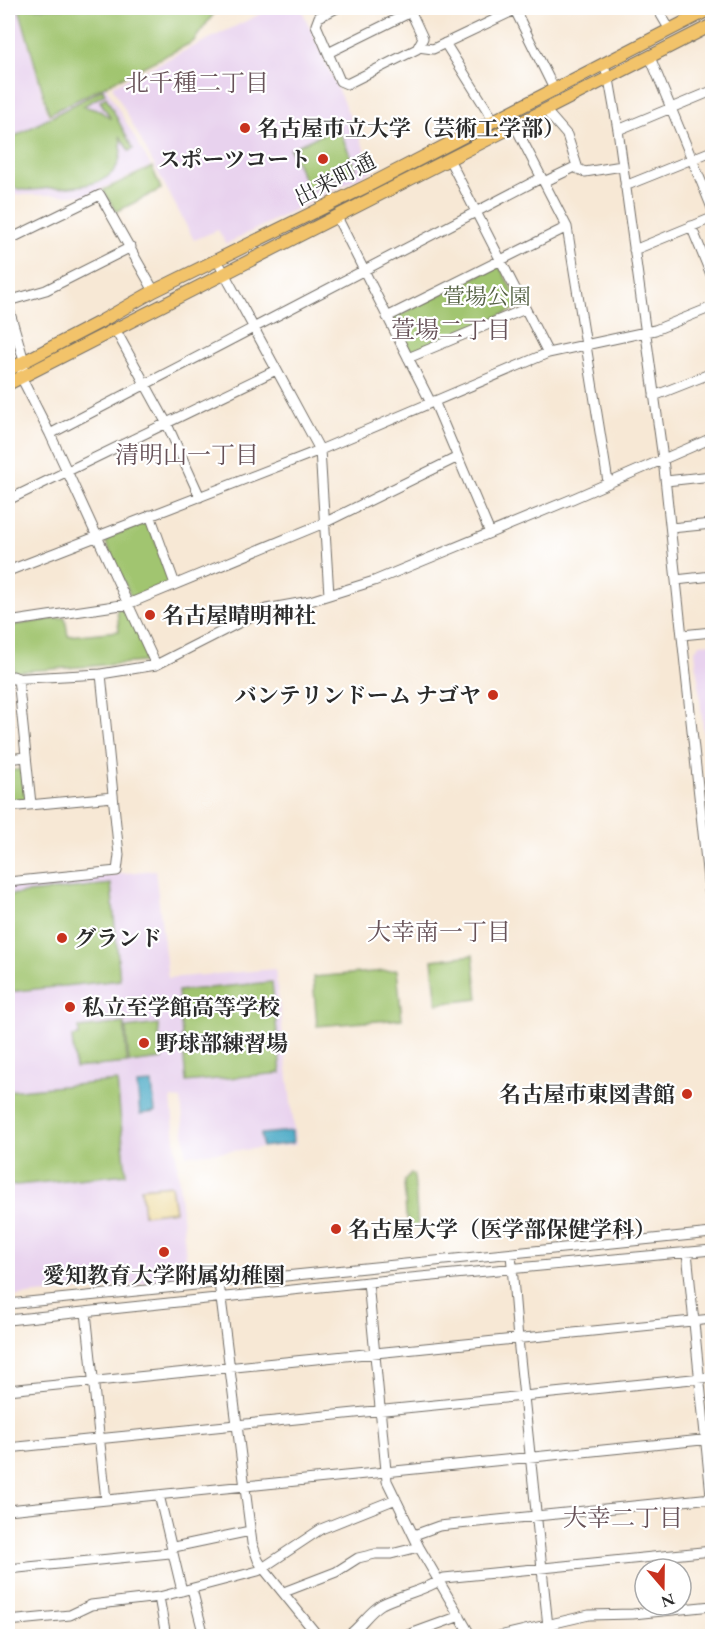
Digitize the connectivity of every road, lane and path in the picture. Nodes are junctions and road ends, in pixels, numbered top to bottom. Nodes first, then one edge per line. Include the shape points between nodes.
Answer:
1 (337, 8) edge
2 (657, 8) edge
3 (712, 8) edge
4 (517, 9) edge
5 (410, 10) edge
6 (712, 25) edge
7 (670, 30) junction
8 (445, 44) junction
9 (418, 47) junction
10 (328, 53) junction
11 (650, 57) junction
12 (604, 66) junction
13 (609, 79) junction
14 (555, 91) junction
15 (712, 91) edge
16 (671, 107) junction
17 (546, 111) junction
18 (494, 121) junction
19 (515, 126) junction
20 (618, 130) junction
21 (712, 152) edge
22 (449, 159) junction
23 (693, 159) junction
24 (577, 166) junction
25 (622, 166) junction
26 (542, 180) junction
27 (625, 186) junction
28 (712, 208) edge
29 (476, 212) junction
30 (337, 217) junction
31 (712, 218) edge
32 (692, 226) junction
33 (567, 227) junction
34 (8, 240) edge
35 (131, 247) junction
36 (634, 250) junction
37 (217, 260) junction
38 (501, 260) junction
39 (363, 270) junction
40 (224, 275) junction
41 (712, 277) edge
42 (154, 291) junction
43 (8, 301) edge
44 (8, 306) edge
45 (712, 307) edge
46 (525, 309) junction
47 (387, 317) junction
48 (254, 326) junction
49 (115, 329) junction
50 (646, 333) junction
51 (586, 345) junction
52 (548, 353) junction
53 (408, 358) junction
54 (24, 361) junction
55 (8, 370) edge
56 (276, 370) junction
57 (712, 373) edge
58 (21, 377) junction
59 (8, 384) edge
60 (144, 384) junction
61 (654, 396) junction
62 (432, 402) junction
63 (166, 422) junction
64 (50, 434) junction
65 (712, 438) edge
66 (320, 450) junction
67 (458, 457) junction
68 (663, 459) junction
69 (66, 472) junction
70 (712, 476) edge
71 (666, 481) junction
72 (608, 482) junction
73 (200, 497) junction
74 (8, 500) edge
75 (150, 515) junction
76 (324, 523) junction
77 (712, 524) edge
78 (671, 528) junction
79 (490, 533) junction
80 (96, 536) junction
81 (8, 571) edge
82 (712, 576) edge
83 (676, 580) junction
84 (175, 584) junction
85 (329, 595) junction
86 (128, 604) junction
87 (8, 622) edge
88 (712, 632) edge
89 (682, 635) junction
90 (156, 665) junction
91 (8, 674) edge
92 (101, 674) junction
93 (18, 678) junction
94 (8, 679) edge
95 (26, 757) junction
96 (8, 759) edge
97 (113, 797) junction
98 (31, 804) junction
99 (8, 807) edge
100 (8, 882) edge
101 (712, 917) edge
102 (712, 1233) edge
103 (712, 1250) edge
104 (687, 1252) junction
105 (511, 1254) junction
106 (512, 1269) junction
107 (368, 1282) junction
108 (219, 1283) junction
109 (221, 1299) junction
110 (8, 1304) edge
111 (86, 1312) junction
112 (712, 1319) edge
113 (8, 1320) edge
114 (695, 1321) junction
115 (518, 1339) junction
116 (374, 1353) junction
117 (230, 1368) junction
118 (712, 1377) edge
119 (701, 1378) junction
120 (93, 1382) junction
121 (8, 1390) edge
122 (524, 1396) junction
123 (379, 1411) junction
124 (236, 1425) junction
125 (99, 1440) junction
126 (710, 1440) edge
127 (8, 1448) edge
128 (531, 1457) junction
129 (385, 1472) junction
130 (244, 1486) junction
131 (159, 1495) junction
132 (712, 1498) edge
133 (396, 1499) junction
134 (106, 1500) junction
135 (712, 1505) edge
136 (8, 1510) edge
137 (536, 1516) junction
138 (250, 1531) junction
139 (414, 1535) junction
140 (419, 1547) junction
141 (171, 1551) junction
142 (712, 1551) edge
143 (263, 1568) junction
144 (541, 1568) junction
145 (8, 1569) edge
146 (439, 1581) junction
147 (192, 1589) junction
148 (182, 1591) junction
149 (284, 1592) junction
150 (159, 1597) junction
151 (712, 1606) edge
152 (460, 1616) junction
153 (8, 1622) edge
154 (547, 1625) junction
155 (352, 1635) edge
156 (166, 1636) edge
157 (204, 1636) edge
158 (318, 1636) edge
159 (405, 1636) edge
160 (471, 1636) edge
161 (499, 1636) edge
162 (549, 1636) edge

1 - 10 street via 319,17 316,25
2 - 7 street
3 - 7 main road, 出来町通
4 - 8 street
4 - 14 street
5 - 9 street via 423,38
5 - 10 street
6 - 11 main road, 出来町通
7 - 12 main road, 出来町通
8 - 9 street via 433,50
8 - 18 street
9 - 10 street via 347,84 340,81
11 - 13 main road, 出来町通
11 - 16 street
12 - 13 street
12 - 14 main road, 出来町通
13 - 17 main road, 出来町通
13 - 20 street
14 - 18 main road, 出来町通
15 - 16 street
16 - 20 street
16 - 23 street
17 - 19 main road, 出来町通
17 - 24 street via 567,135
18 - 37 main road, 出来町通
19 - 22 main road, 出来町通
19 - 26 street
20 - 25 street
21 - 23 street
22 - 29 street
22 - 30 main road, 出来町通
23 - 27 street
23 - 28 street
24 - 25 street via 585,172
24 - 26 street
25 - 27 street
26 - 29 street
26 - 33 street
27 - 36 street
29 - 38 street
29 - 39 street
30 - 39 street
30 - 40 main road, 出来町通
31 - 32 street
32 - 36 street
32 - 41 street
33 - 38 street
33 - 51 street
34 - 35 street via 100,195
35 - 42 street
35 - 43 street via 46,290
36 - 50 street
37 - 40 street
37 - 42 main road, 出来町通
38 - 46 street
38 - 47 street
39 - 47 street
39 - 48 street
40 - 48 street
40 - 49 main road, 出来町通
42 - 54 main road, 出来町通
44 - 54 street
45 - 50 street
46 - 52 street
46 - 53 street
47 - 53 street
48 - 56 street
48 - 60 street
49 - 58 main road, 出来町通
49 - 60 street
50 - 51 street
50 - 61 street
51 - 52 street
51 - 72 street
52 - 62 street
53 - 62 street
54 - 55 main road, 出来町通
54 - 58 street
56 - 63 street
56 - 66 street
57 - 61 street
58 - 59 main road, 出来町通
58 - 64 street
60 - 63 street
60 - 64 street
61 - 68 street
62 - 66 street
62 - 67 street
63 - 69 street
63 - 73 street
64 - 69 street
65 - 68 street
66 - 73 street
66 - 76 street
67 - 76 street
67 - 79 street
68 - 71 street
68 - 72 street
69 - 74 street
69 - 80 street
70 - 71 street
71 - 78 street
72 - 79 street
73 - 75 street
75 - 80 street
75 - 84 street
76 - 84 street
76 - 85 street
77 - 78 street
78 - 83 street
79 - 85 street via 374,581
80 - 81 street
80 - 86 street
82 - 83 street
83 - 89 street
84 - 86 street
85 - 90 street via 266,609
86 - 87 street
86 - 90 street
88 - 89 street
89 - 101 street
90 - 92 street
91 - 93 street
92 - 93 street
92 - 97 street
93 - 94 street
93 - 95 street
95 - 96 street
95 - 98 street
97 - 98 street
97 - 100 street via 117,871
98 - 99 street
102 - 105 street
103 - 104 street
104 - 106 street
104 - 114 street
105 - 106 street
105 - 108 street
106 - 107 street
106 - 115 street
107 - 109 street
107 - 116 street
108 - 109 street
108 - 110 street
109 - 111 street
109 - 117 street
111 - 113 street
111 - 120 street
112 - 114 street
114 - 115 street
114 - 119 street
115 - 116 street
115 - 122 street
116 - 117 street
116 - 123 street
117 - 120 street
117 - 124 street
118 - 119 street
119 - 122 street
119 - 126 street
120 - 121 street
120 - 125 street
122 - 123 street
122 - 128 street
123 - 124 street
123 - 129 street
124 - 125 street
124 - 130 street
125 - 127 street
125 - 134 street
126 - 128 street
126 - 132 street
128 - 129 street
128 - 137 street
129 - 130 street
129 - 133 street
130 - 131 street
130 - 138 street
131 - 134 street
131 - 141 street
132 - 135 street
132 - 137 street
133 - 139 street
133 - 143 street via 321,1529
134 - 136 street
137 - 139 street via 439,1526
137 - 144 street
138 - 141 street via 174,1547
138 - 143 street
139 - 140 street
140 - 146 street
140 - 149 street via 358,1558 317,1581
141 - 145 street
141 - 148 street
142 - 144 street
143 - 147 street
143 - 149 street
144 - 146 street
144 - 154 street
146 - 152 street
146 - 155 street via 381,1605
147 - 148 street
147 - 157 street
148 - 150 street
149 - 158 street
150 - 153 street via 91,1605 70,1615
150 - 156 street
151 - 154 street via 589,1615
152 - 159 street
152 - 160 street
154 - 161 street
154 - 162 street

